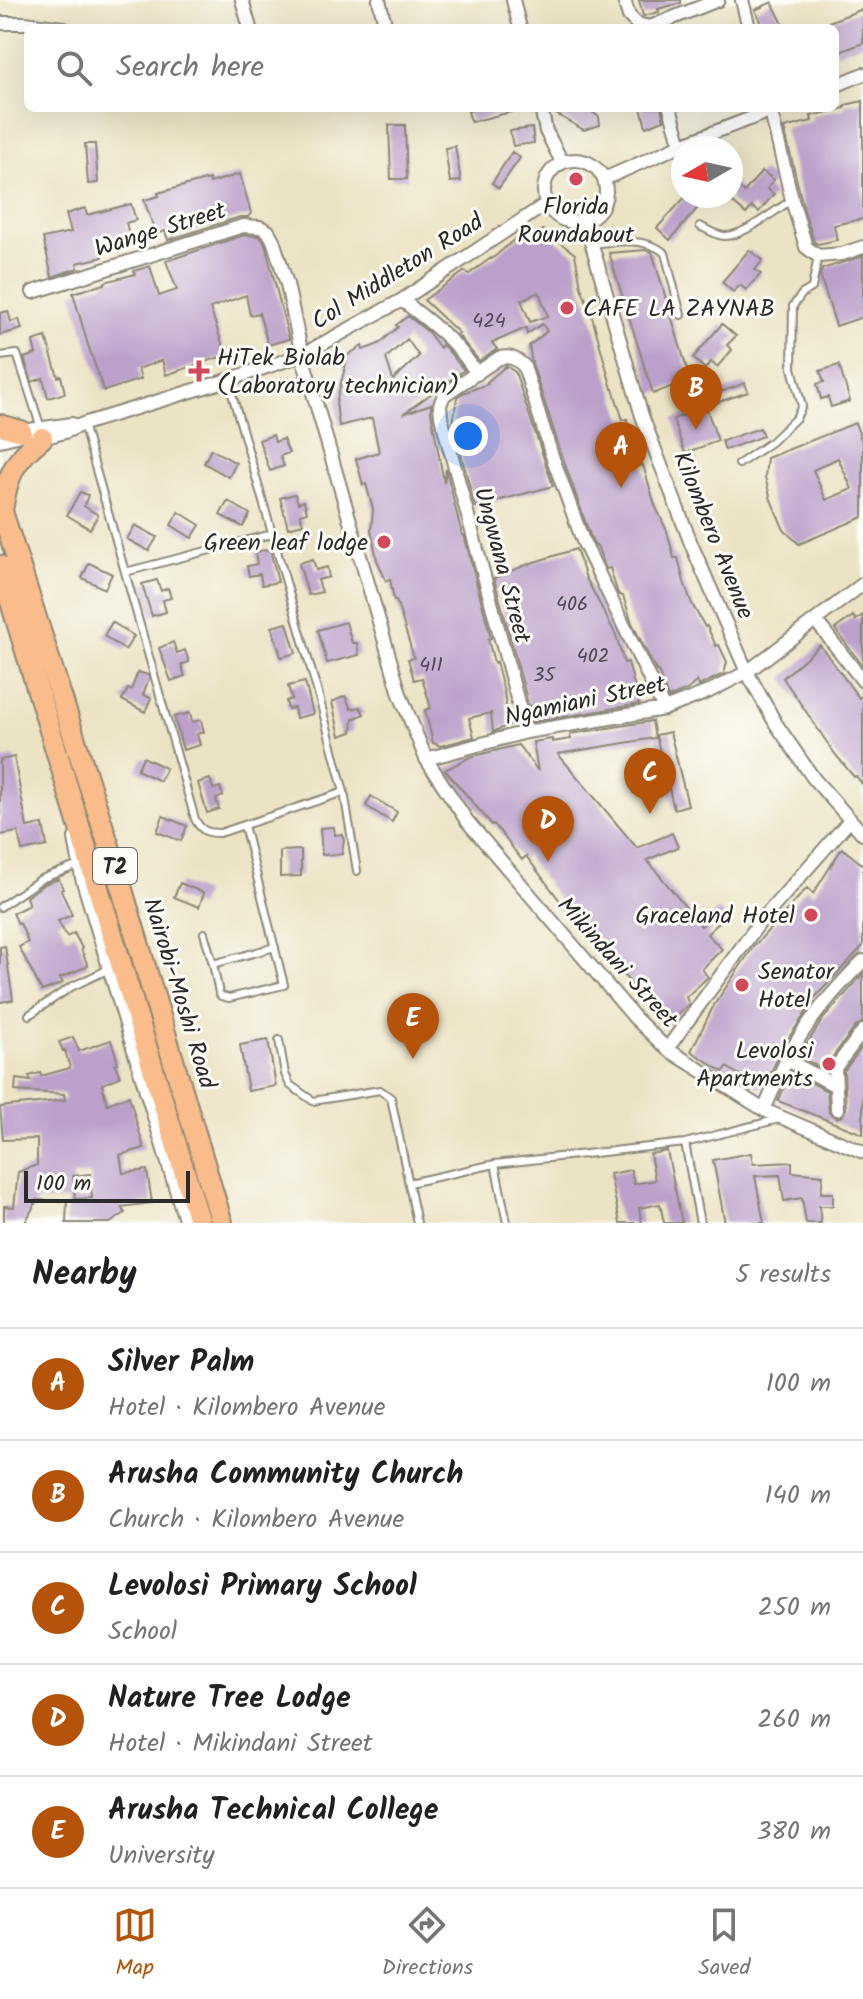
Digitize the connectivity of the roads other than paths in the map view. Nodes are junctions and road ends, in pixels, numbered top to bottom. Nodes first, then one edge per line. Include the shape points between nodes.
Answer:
1 (242, 0) edge
2 (379, 0) edge
3 (513, 0) edge
4 (624, 0) edge
5 (718, 0) edge
6 (742, 0) edge
7 (1, 20) edge
8 (33, 24) edge
9 (249, 24) edge
10 (385, 24) edge
11 (519, 24) edge
12 (637, 24) edge
13 (660, 24) edge
14 (748, 24) edge
15 (863, 74) edge
16 (839, 84) edge
17 (542, 112) edge
18 (671, 112) edge
19 (765, 112) edge
20 (774, 112) edge
21 (678, 136) edge
22 (704, 136) edge
23 (671, 149) edge
24 (562, 162) junction
25 (604, 179) junction
26 (792, 200) junction
27 (546, 204) junction
28 (585, 221) junction
29 (700, 226) dead end
30 (592, 244) junction
31 (863, 247) edge
32 (818, 256) junction
33 (33, 292) dead end
34 (402, 300) junction
35 (681, 315) dead end
36 (302, 355) junction
37 (0, 356) edge
38 (477, 374) junction
39 (228, 380) junction
40 (83, 424) junction
41 (0, 425) edge
42 (39, 431) junction
43 (0, 433) edge
44 (0, 440) edge
45 (739, 464) dead end
46 (1, 508) edge
47 (272, 534) junction
48 (0, 566) edge
49 (125, 572) junction
50 (863, 584) edge
51 (816, 621) junction
52 (747, 672) junction
53 (863, 681) edge
54 (664, 709) junction
55 (526, 732) junction
56 (426, 759) junction
57 (67, 791) junction
58 (344, 792) junction
59 (850, 820) junction
60 (244, 825) junction
61 (863, 834) edge
62 (79, 865) junction
63 (357, 871) dead end
64 (0, 907) edge
65 (204, 933) dead end
66 (275, 947) junction
67 (863, 961) edge
68 (213, 964) junction
69 (109, 969) junction
70 (29, 1015) dead end
71 (863, 1031) edge
72 (279, 1040) dead end
73 (667, 1049) junction
74 (787, 1060) junction
75 (836, 1086) junction
76 (837, 1109) dead end
77 (764, 1110) junction
78 (782, 1118) junction
79 (685, 1143) junction
80 (863, 1152) edge
81 (495, 1164) junction
82 (409, 1183) junction
83 (186, 1223) edge
84 (200, 1223) edge
85 (222, 1223) edge
86 (417, 1223) edge
87 (507, 1223) edge
88 (700, 1223) edge

1 - 9 street
2 - 10 street
3 - 11 street
4 - 12 street
5 - 13 street
6 - 14 street
7 - 8 street
15 - 16 street
17 - 24 street
18 - 21 street
19 - 22 street
20 - 26 street
23 - 25 street
24 - 25 street via 587,162
24 - 27 street via 545,180
25 - 28 street via 601,209
26 - 29 lane via 729,236
26 - 32 street via 806,247
27 - 28 street via 567,222
27 - 34 street, Col Middleton Road
28 - 30 street, Kilombero Avenue
30 - 35 lane via 657,246 665,253
30 - 52 street, Kilombero Avenue via 642,416
31 - 32 street
32 - 45 lane via 812,288 793,306 792,368 802,406 771,442
33 - 36 street, Wange Street via 243,226 260,227 273,240
34 - 36 street, Col Middleton Road
34 - 38 street via 453,341
36 - 39 street, Col Middleton Road
36 - 56 street, Mikindani Street via 400,694
37 - 42 lane via 17,354
38 - 54 street, Ungwana Street via 510,356 524,366 583,541
38 - 55 street, Ungwana Street via 444,395 441,416
39 - 40 street, Col Middleton Road
39 - 47 lane
40 - 42 street, Col Middleton Road via 65,432
40 - 49 lane
41 - 42 highway
42 - 43 street, Col Middleton Road
42 - 44 street, Col Middleton Road
42 - 46 highway via 13,469
46 - 85 highway, Nairobi-Moshi Road / T2
47 - 49 lane
47 - 58 lane
48 - 57 highway, Nairobi-Moshi Road / T2
49 - 60 lane via 195,819 209,833
50 - 51 street, Ngamiani Street
51 - 52 street, Ngamiani Street
51 - 53 street
52 - 54 street, Ngamiani Street
52 - 59 street, Kilombero Avenue via 814,779
54 - 55 street, Ngamiani Street
55 - 56 street, Ngamiani Street
56 - 73 street, Mikindani Street via 467,821
57 - 62 street
57 - 84 highway, Nairobi-Moshi Road / T2
58 - 60 lane
58 - 63 lane
59 - 61 street, Kilombero Avenue
59 - 73 street via 760,922
60 - 66 lane
62 - 64 lane via 41,879
62 - 69 street
65 - 68 lane
66 - 68 lane
66 - 68 lane via 284,985 225,998
67 - 74 street via 803,1030
69 - 70 lane
69 - 83 street
71 - 75 street via 835,1068
72 - 82 lane via 290,1085 313,1101 380,1090 391,1098
73 - 77 street, Mikindani Street
74 - 75 street
74 - 77 street
75 - 76 street
77 - 78 street, Mikindani Street
78 - 79 lane
78 - 80 street, Mikindani Street
79 - 81 lane
79 - 88 lane
81 - 82 lane
81 - 87 lane
82 - 86 lane

